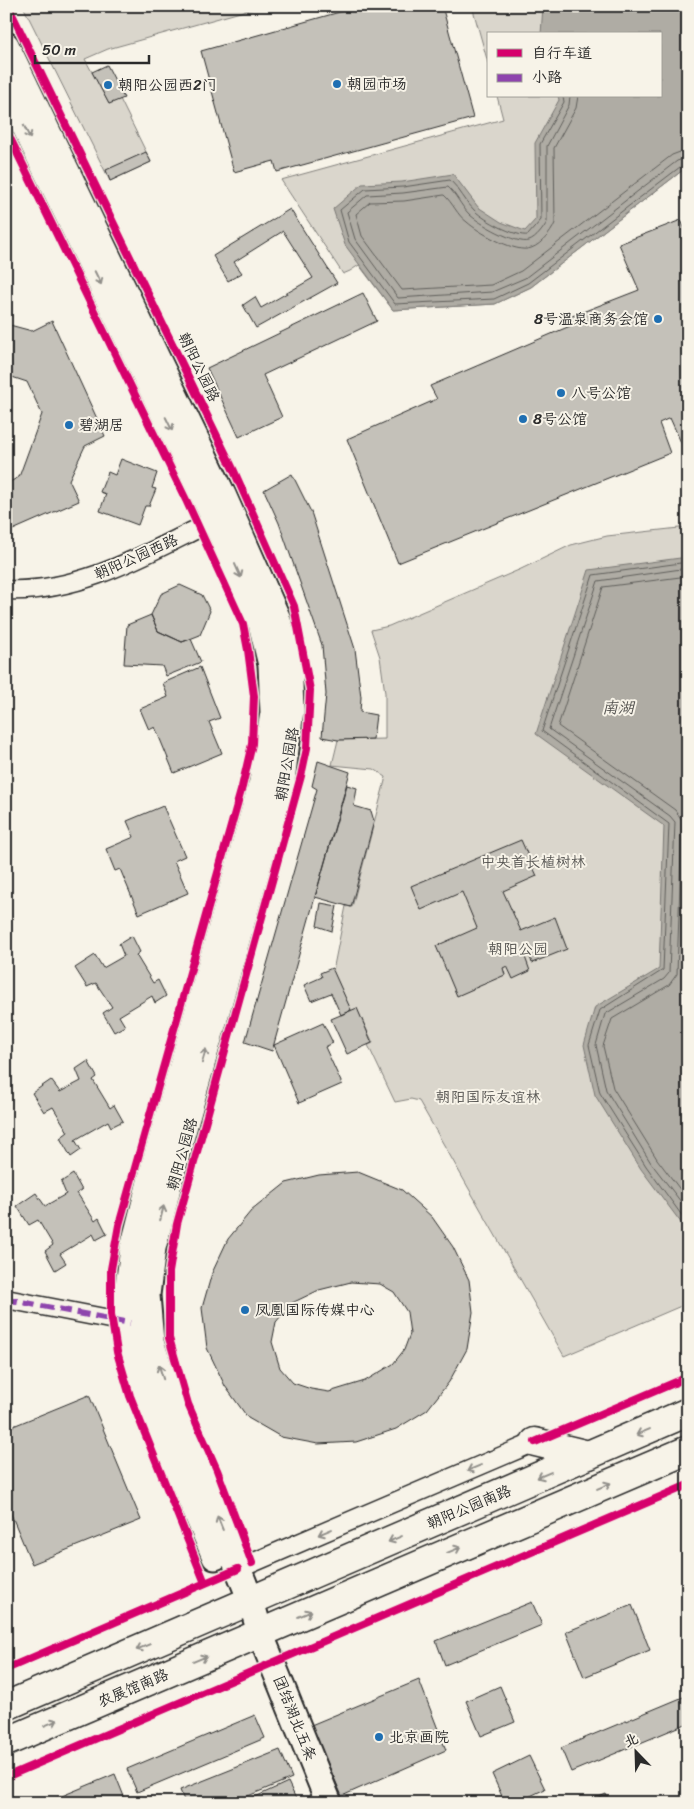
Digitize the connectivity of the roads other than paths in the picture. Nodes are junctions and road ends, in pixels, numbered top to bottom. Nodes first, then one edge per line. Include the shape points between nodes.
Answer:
1 (6, 46) edge
2 (6, 88) edge
3 (223, 515) junction
4 (6, 590) edge
5 (6, 1299) edge
6 (130, 1323) junction
7 (688, 1412) edge
8 (535, 1442) joint
9 (688, 1450) edge
10 (589, 1455) junction
11 (238, 1569) junction
12 (243, 1604) junction
13 (260, 1633) junction
14 (6, 1706) edge
15 (6, 1742) edge
16 (329, 1803) edge

1 - 3 main road, 朝阳公园路
2 -> 3 main road, 朝阳公园路
3 - 4 street, 朝阳公园西路 via 113,570 68,584
3 -> 6 main road, 朝阳公园路 via 261,623 271,665 273,713 262,782 133,1248 127,1295
11 -> 3 main road, 朝阳公园路 via 165,1385 152,1342 146,1295 153,1248 173,1167 282,780 291,710 289,660 277,617
5 - 6 street
6 - 12 main road, 朝阳公园路 via 132,1347 145,1391
7 -> 10 main road, 朝阳公园南路
8 - 10 main road
8 -> 11 street
13 -> 9 main road
10 -> 12 main road, 朝阳公园南路
11 - 12 main road, 朝阳公园路
12 - 13 main road, 团结湖北五条
12 -> 14 main road
15 -> 13 main road, 农展馆南路
13 - 16 main road, 团结湖北五条

